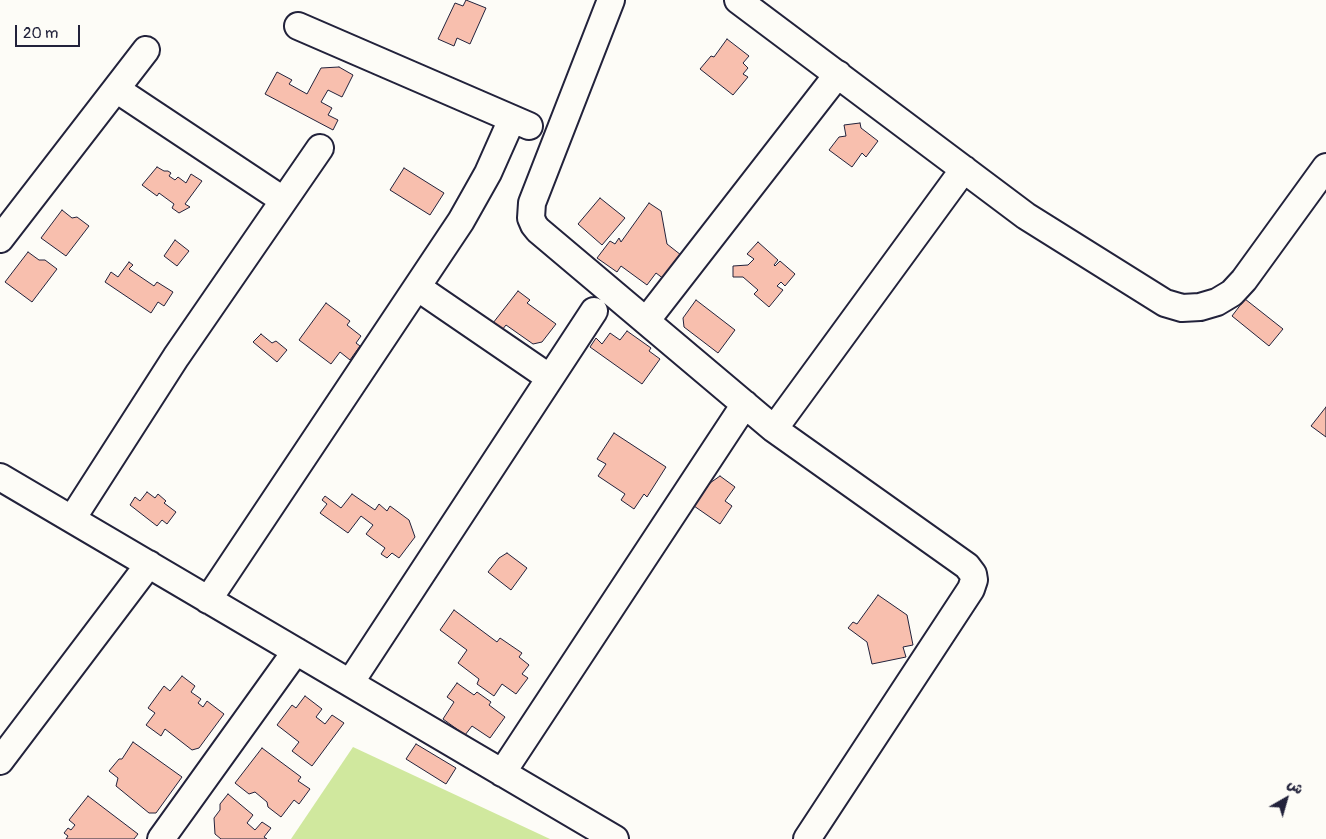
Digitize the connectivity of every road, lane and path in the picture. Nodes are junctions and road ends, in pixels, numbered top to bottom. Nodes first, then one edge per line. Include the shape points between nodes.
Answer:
1 (611, 0) edge
2 (738, 0) edge
3 (298, 26) dead end
4 (146, 50) dead end
5 (838, 74) junction
6 (116, 89) junction
7 (320, 148) dead end
8 (1326, 168) edge
9 (964, 169) junction
10 (283, 200) junction
11 (0, 239) edge
12 (417, 287) junction
13 (594, 311) dead end
14 (646, 321) junction
15 (550, 378) junction
16 (745, 404) junction
17 (774, 429) junction
18 (0, 477) edge
19 (72, 519) junction
20 (148, 564) junction
21 (208, 600) junction
22 (296, 651) junction
23 (350, 683) junction
24 (0, 761) edge
25 (502, 773) junction
26 (161, 839) edge
27 (615, 839) edge
28 (807, 839) edge

1 - 14 street via 532,203 531,218 538,230
2 - 5 street
3 - 12 street via 520,123
4 - 6 street
5 - 9 street
5 - 14 street
6 - 10 street
6 - 11 street
7 - 10 street
8 - 9 street via 1232,293 1217,302 1182,308 1150,295 1026,216
9 - 17 street
10 - 19 street via 176,357
12 - 15 street
12 - 21 street
13 - 15 street
14 - 16 street
15 - 23 street
16 - 17 street
16 - 25 street
17 - 28 street via 967,566 974,580
18 - 19 street
19 - 20 street
20 - 21 street
20 - 24 street
21 - 22 street
22 - 23 street
22 - 26 street
23 - 25 street
25 - 27 street

